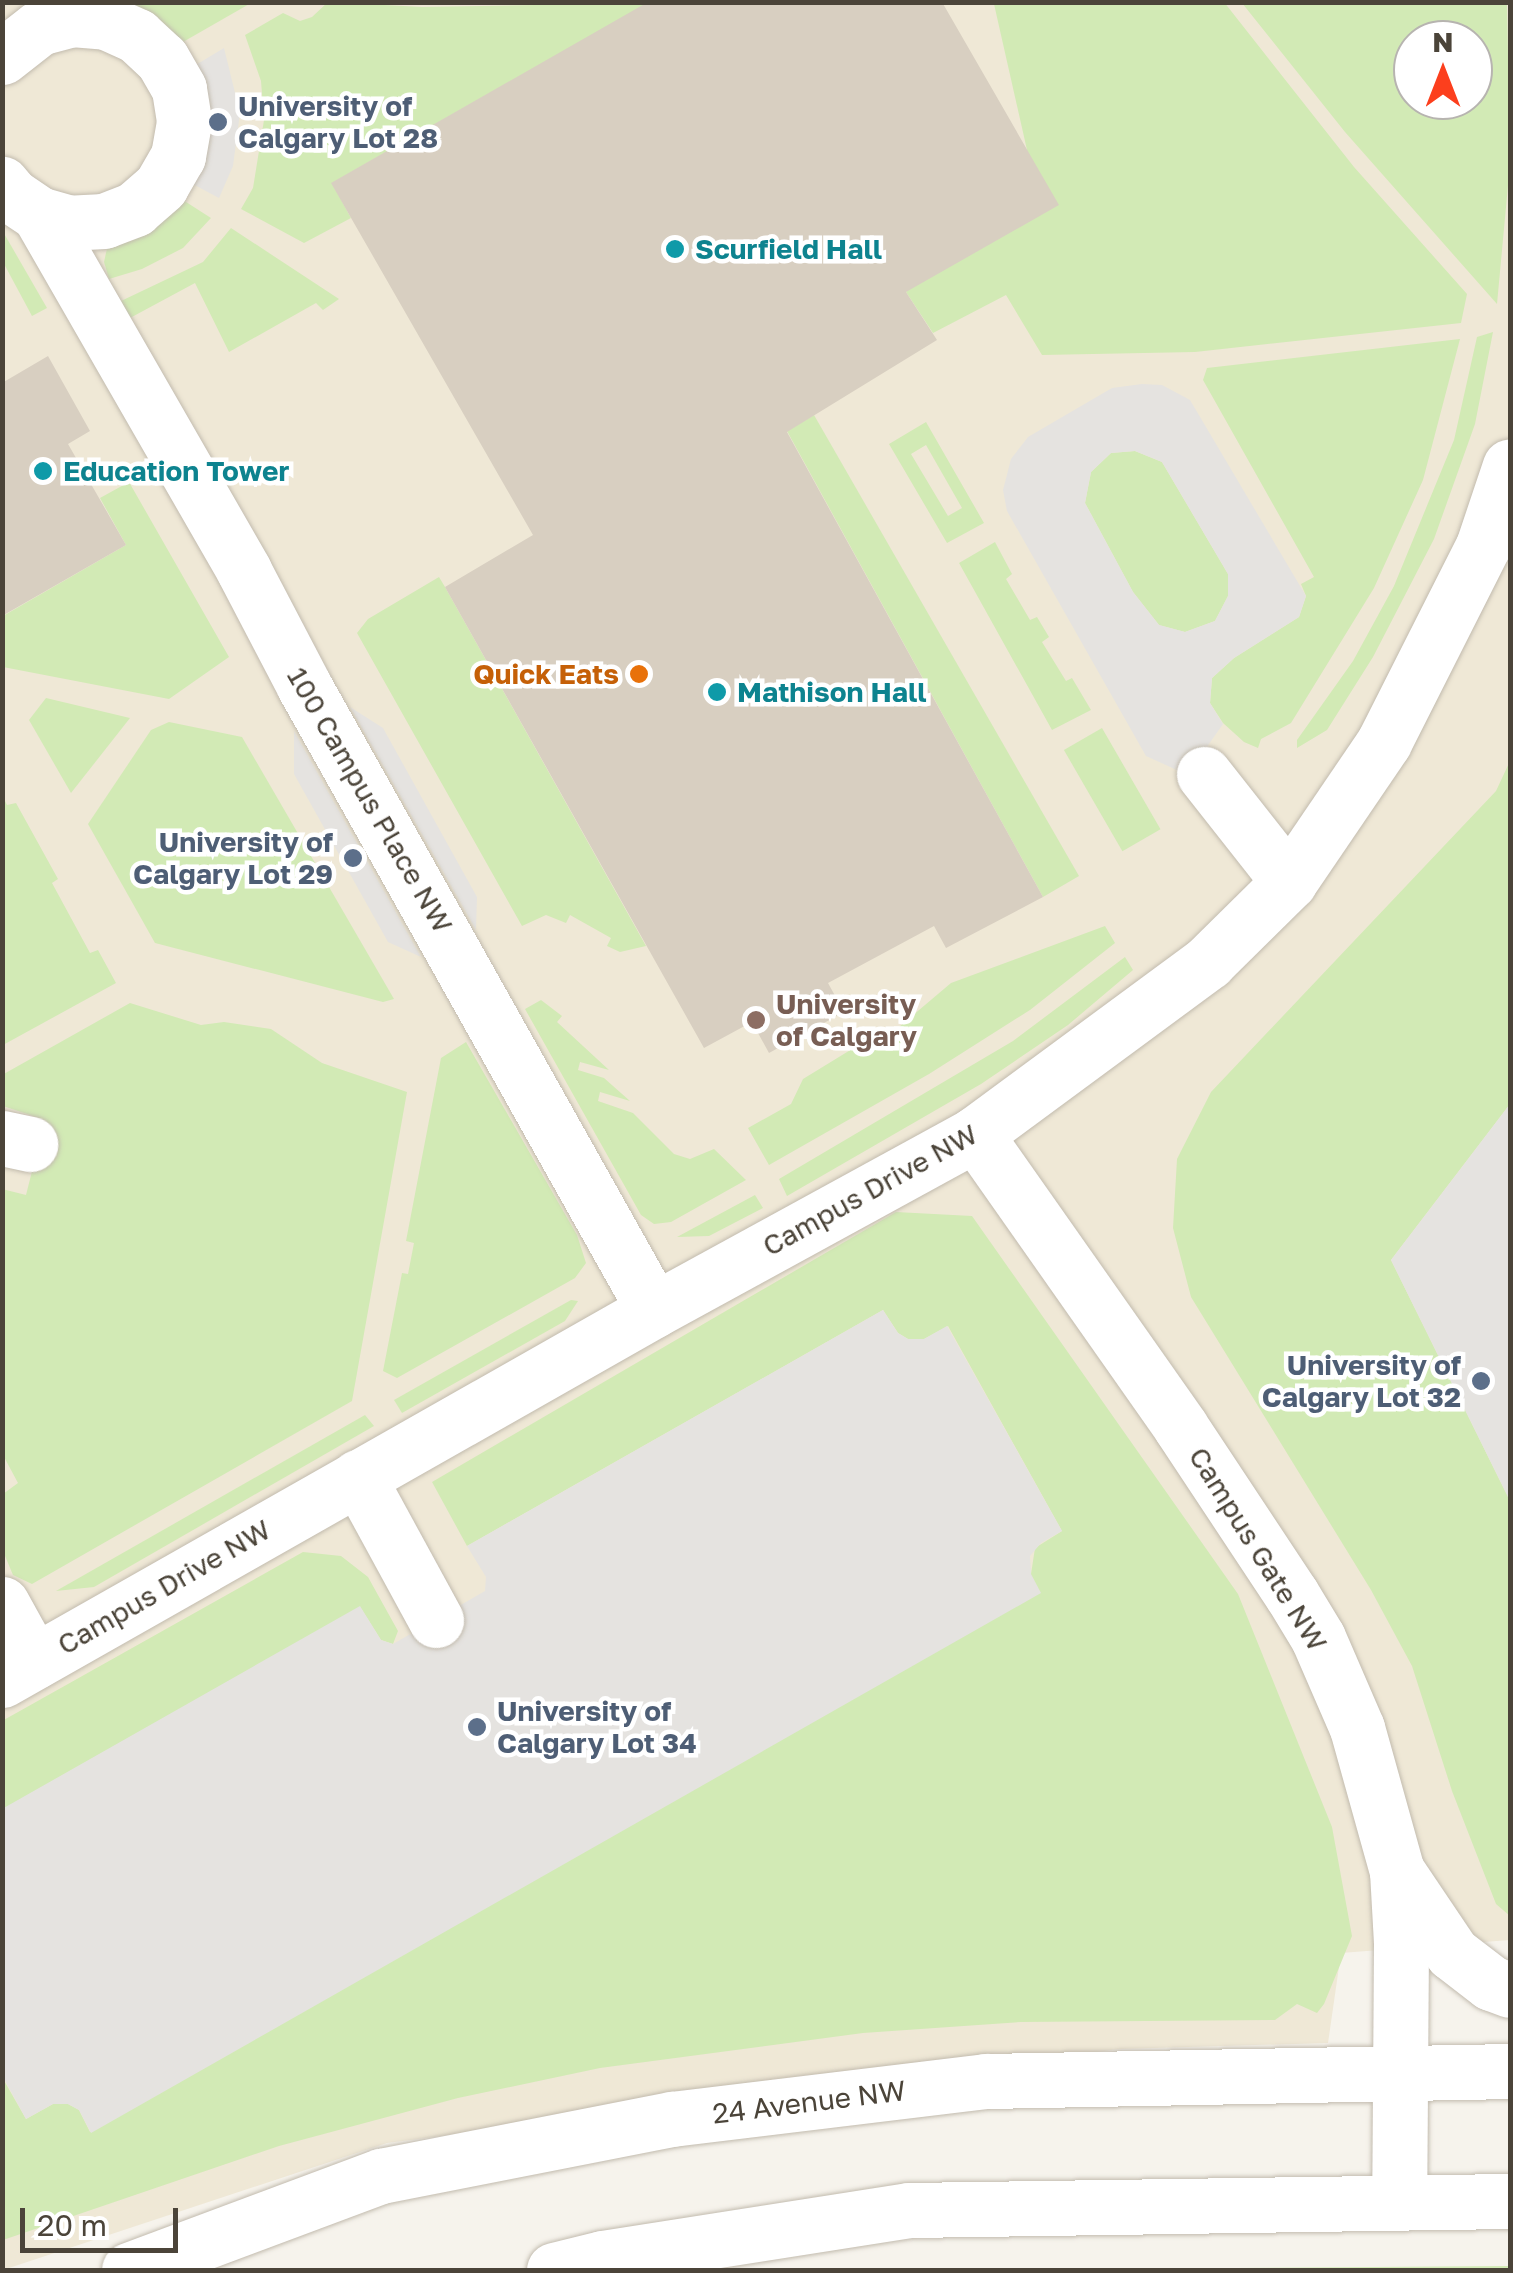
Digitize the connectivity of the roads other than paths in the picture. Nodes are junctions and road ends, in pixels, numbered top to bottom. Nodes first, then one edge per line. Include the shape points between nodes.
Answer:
1 (2, 57) edge
2 (43, 207) edge
3 (1510, 466) edge
4 (1204, 774) dead end
5 (1289, 882) junction
6 (974, 1134) junction
7 (654, 1310) junction
8 (358, 1477) junction
9 (2, 1604) edge
10 (436, 1620) dead end
11 (18, 1671) edge
12 (1397, 1871) junction
13 (1510, 1990) edge
14 (1510, 2070) edge
15 (1400, 2071) junction
16 (1399, 2200) junction
17 (1510, 2200) edge
18 (129, 2270) edge
19 (554, 2270) edge

1 - 2 street via 39,28 72,19 106,22 138,36 168,67 178,89 184,122 178,156 161,186 135,209
2 - 7 street, 100 Campus Place NW via 81,294 244,571
3 - 5 street, Campus Drive NW via 1484,546 1384,742
4 - 5 street
5 - 6 street, Campus Drive NW via 1208,962
6 - 7 street, Campus Drive NW
6 - 12 street, Campus Gate NW via 1180,1426 1318,1638 1357,1728
7 - 8 street, Campus Drive NW
8 - 10 street
8 - 11 street, Campus Drive NW
9 - 11 street
12 - 13 street via 1452,1952
12 - 15 street, Campus Gate NW
14 - 15 street, 24 Avenue NW
15 - 16 street, Campus Gate NW
15 - 18 street, 24 Avenue NW via 986,2082 672,2118 381,2176
16 - 17 street
16 - 19 street via 910,2210

